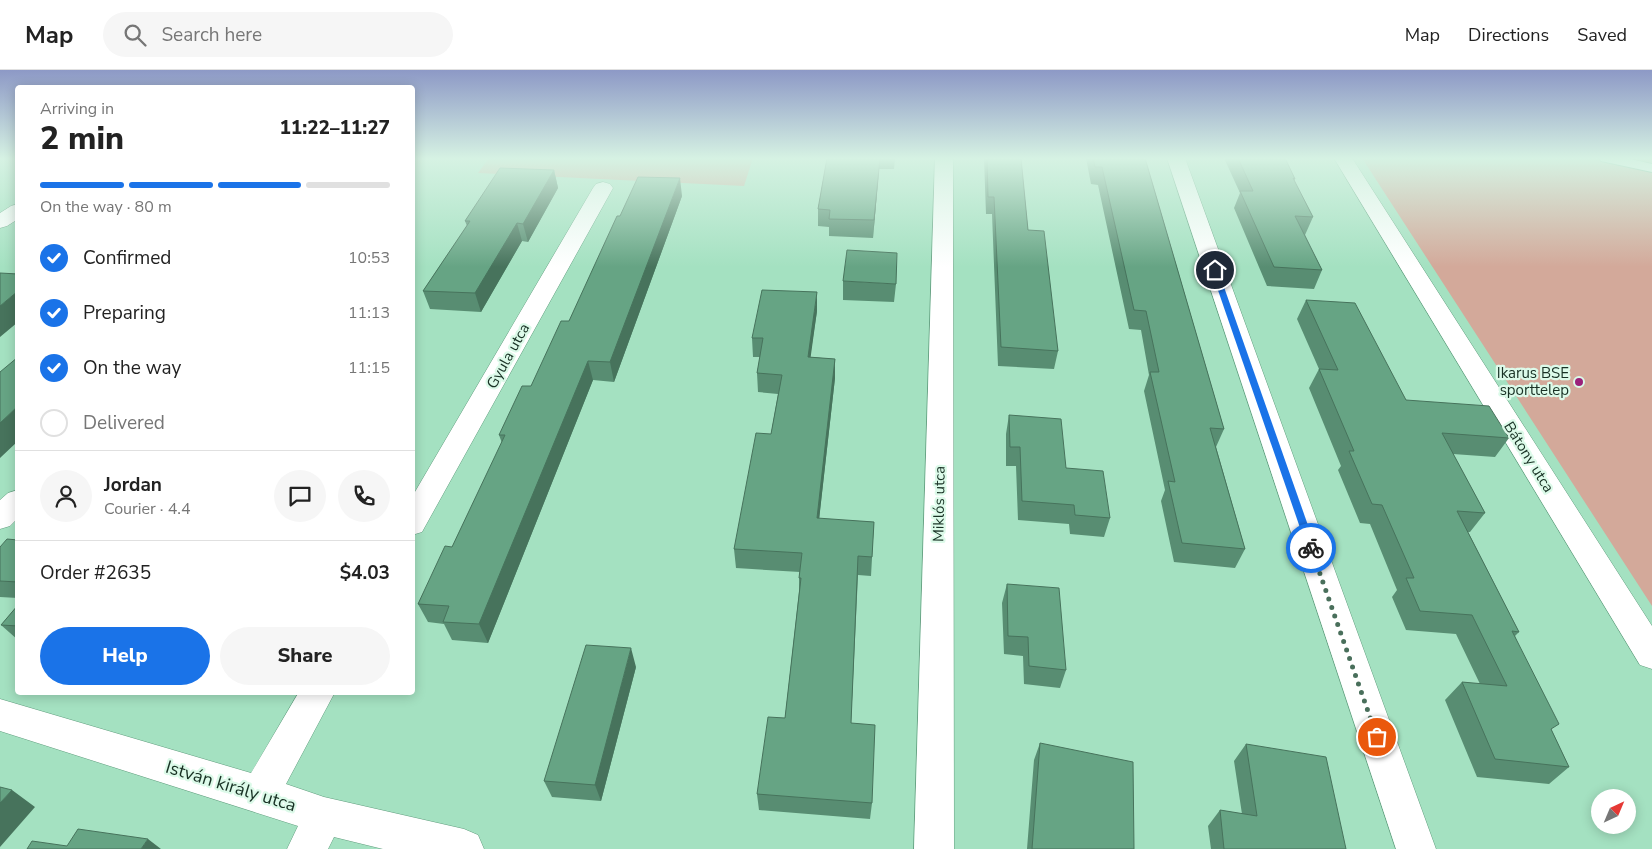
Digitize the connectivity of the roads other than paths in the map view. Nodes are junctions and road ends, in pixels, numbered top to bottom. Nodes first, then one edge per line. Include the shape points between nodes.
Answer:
1 (598, 194) edge
2 (943, 194) edge
3 (1189, 194) edge
4 (1366, 194) edge
5 (15, 212) edge
6 (0, 222) edge
7 (15, 503) edge
8 (0, 518) edge
9 (415, 519) edge
10 (1652, 654) edge
11 (316, 695) edge
12 (0, 715) edge
13 (260, 794) junction
14 (324, 816) junction
15 (307, 849) edge
16 (464, 849) edge
17 (934, 849) edge
18 (1416, 849) edge

1 - 9 street, Gyula utca
2 - 17 street, Miklós utca
3 - 18 street
4 - 10 street, Bátony utca
5 - 6 street
7 - 8 street
11 - 13 street
12 - 13 street, István király utca
13 - 14 street, István király utca
14 - 15 street
14 - 16 street, István király utca

